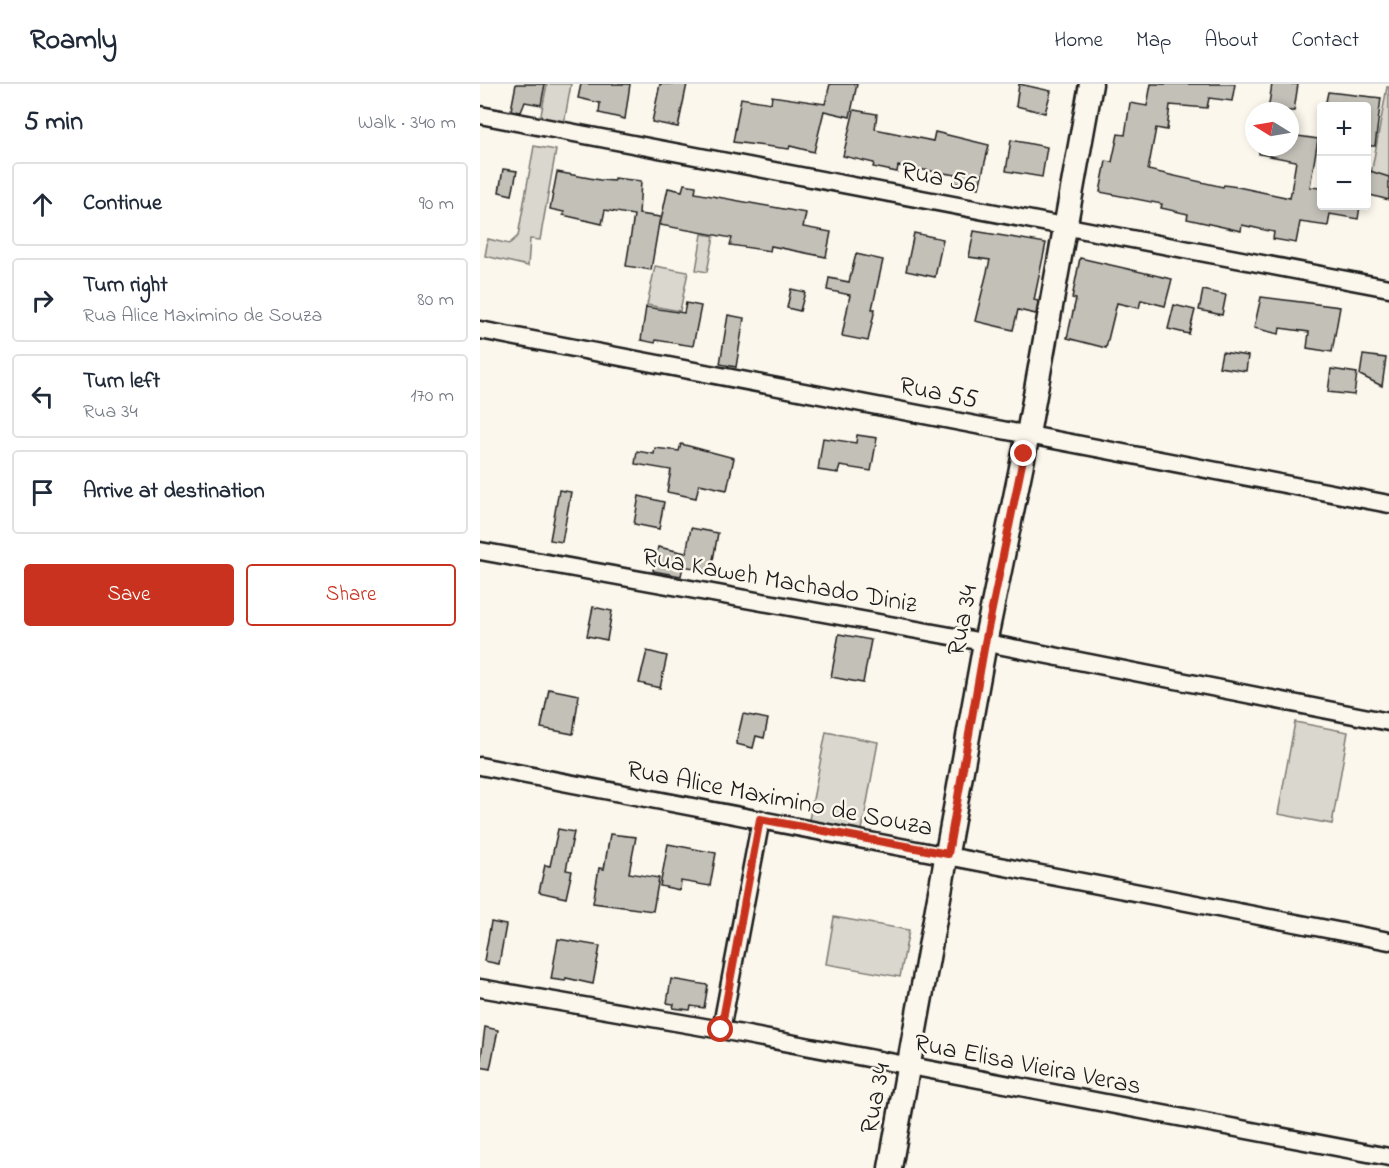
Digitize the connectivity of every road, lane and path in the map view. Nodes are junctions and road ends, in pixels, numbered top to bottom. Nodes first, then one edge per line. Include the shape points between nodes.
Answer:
1 (1090, 84) edge
2 (480, 115) edge
3 (1064, 225) junction
4 (1389, 288) edge
5 (480, 330) edge
6 (1028, 434) junction
7 (1389, 504) edge
8 (480, 551) edge
9 (985, 643) junction
10 (1389, 722) edge
11 (480, 766) edge
12 (760, 819) junction
13 (948, 854) junction
14 (1389, 940) edge
15 (480, 988) edge
16 (721, 1030) junction
17 (909, 1066) junction
18 (1389, 1157) edge
19 (890, 1168) edge

1 - 3 street, Rua 34
2 - 3 street, Rua 56
3 - 4 street, Rua 56
3 - 6 street, Rua 34
5 - 6 street, Rua 55
6 - 7 street, Rua 55
6 - 9 street, Rua 34
8 - 9 street, Rua Kaweh Machado Diniz
9 - 10 street, Rua Kaweh Machado Diniz
9 - 13 street, Rua 34
11 - 12 street, Rua Alice Maximino de Souza
12 - 13 street, Rua Alice Maximino de Souza
12 - 16 street
13 - 14 street, Rua Alice Maximino de Souza
13 - 17 street, Rua 34
15 - 16 street, Rua Elisa Vieira Veras
16 - 17 street, Rua Elisa Vieira Veras
17 - 18 street, Rua Elisa Vieira Veras
17 - 19 street, Rua 34

